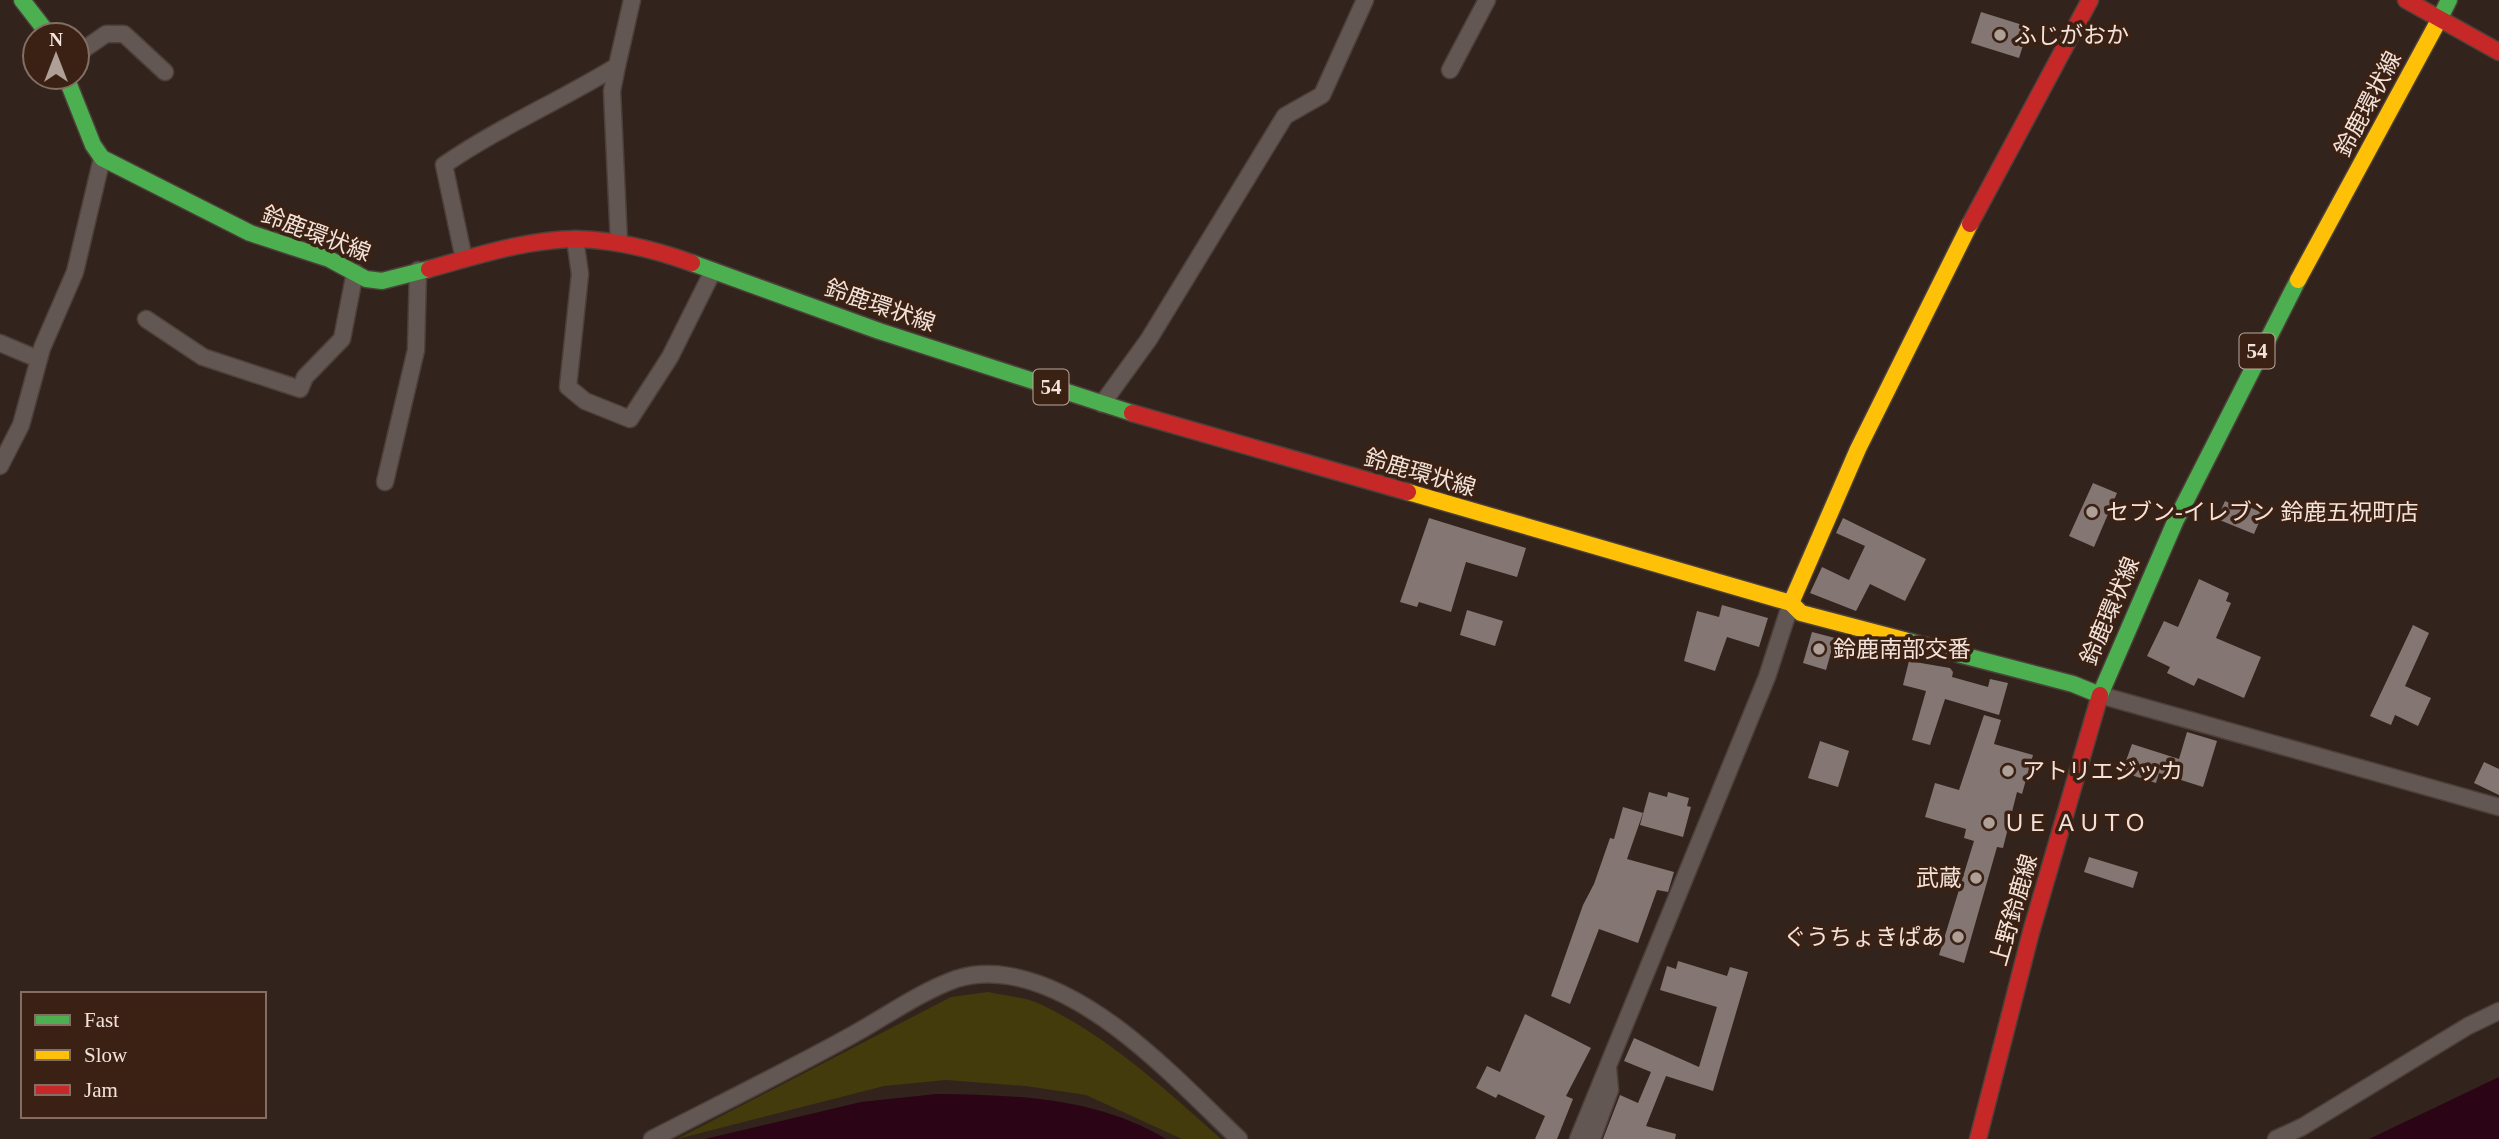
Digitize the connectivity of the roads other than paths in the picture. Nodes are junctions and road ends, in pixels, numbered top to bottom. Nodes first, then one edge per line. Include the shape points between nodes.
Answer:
1 (22, 0) edge
2 (632, 0) edge
3 (1365, 0) edge
4 (1487, 0) edge
5 (2090, 0) edge
6 (2406, 0) edge
7 (2449, 0) edge
8 (2439, 20) junction
9 (38, 21) edge
10 (91, 44) edge
11 (2499, 52) edge
12 (617, 66) junction
13 (1450, 70) dead end
14 (165, 72) dead end
15 (72, 91) edge
16 (102, 158) junction
17 (575, 239) junction
18 (620, 243) junction
19 (464, 259) junction
20 (418, 270) junction
21 (713, 271) junction
22 (355, 272) junction
23 (146, 318) dead end
24 (0, 343) edge
25 (38, 359) junction
26 (1102, 404) junction
27 (0, 466) edge
28 (385, 482) dead end
29 (1791, 603) junction
30 (2100, 695) junction
31 (2499, 807) edge
32 (2499, 1011) edge
33 (1607, 1063) junction
34 (652, 1139) edge
35 (1239, 1139) edge
36 (1578, 1139) edge
37 (1592, 1139) edge
38 (1978, 1139) edge
39 (2276, 1139) edge

1 - 9 main road
2 - 12 street
3 - 26 street via 1322,95 1285,116 1149,339
4 - 13 street
5 - 29 main road via 1887,392
6 - 8 main road
7 - 8 main road
8 - 11 main road
8 - 30 main road, 鈴鹿環状線 / 54 via 2255,355 2152,569
10 - 14 street via 106,34 124,34
12 - 18 street via 612,91
12 - 19 street via 444,165
15 - 16 main road
16 - 22 main road, 鈴鹿環状線 / 54 via 250,233
16 - 25 street via 75,272
17 - 18 main road, 鈴鹿環状線 / 54
17 - 19 main road, 鈴鹿環状線 / 54
17 - 21 street via 580,274 568,387 585,401 630,419 670,357
18 - 21 main road, 鈴鹿環状線 / 54
19 - 20 main road, 鈴鹿環状線 / 54
20 - 22 main road, 鈴鹿環状線 / 54 via 382,281
20 - 28 street via 416,350
21 - 26 main road, 鈴鹿環状線 / 54
22 - 23 street via 342,339 305,377 300,389 203,357
24 - 25 street
25 - 27 street via 21,425
26 - 29 main road, 鈴鹿環状線 / 54
29 - 30 main road, 鈴鹿環状線 / 54 via 1801,613
29 - 33 street via 1767,677
30 - 31 street
30 - 38 main road, 上野鈴鹿線 via 2031,932
32 - 39 street
33 - 36 street
33 - 37 street via 1610,1090
34 - 35 street via 926,993 984,974 1034,983 1077,1002 1133,1042

